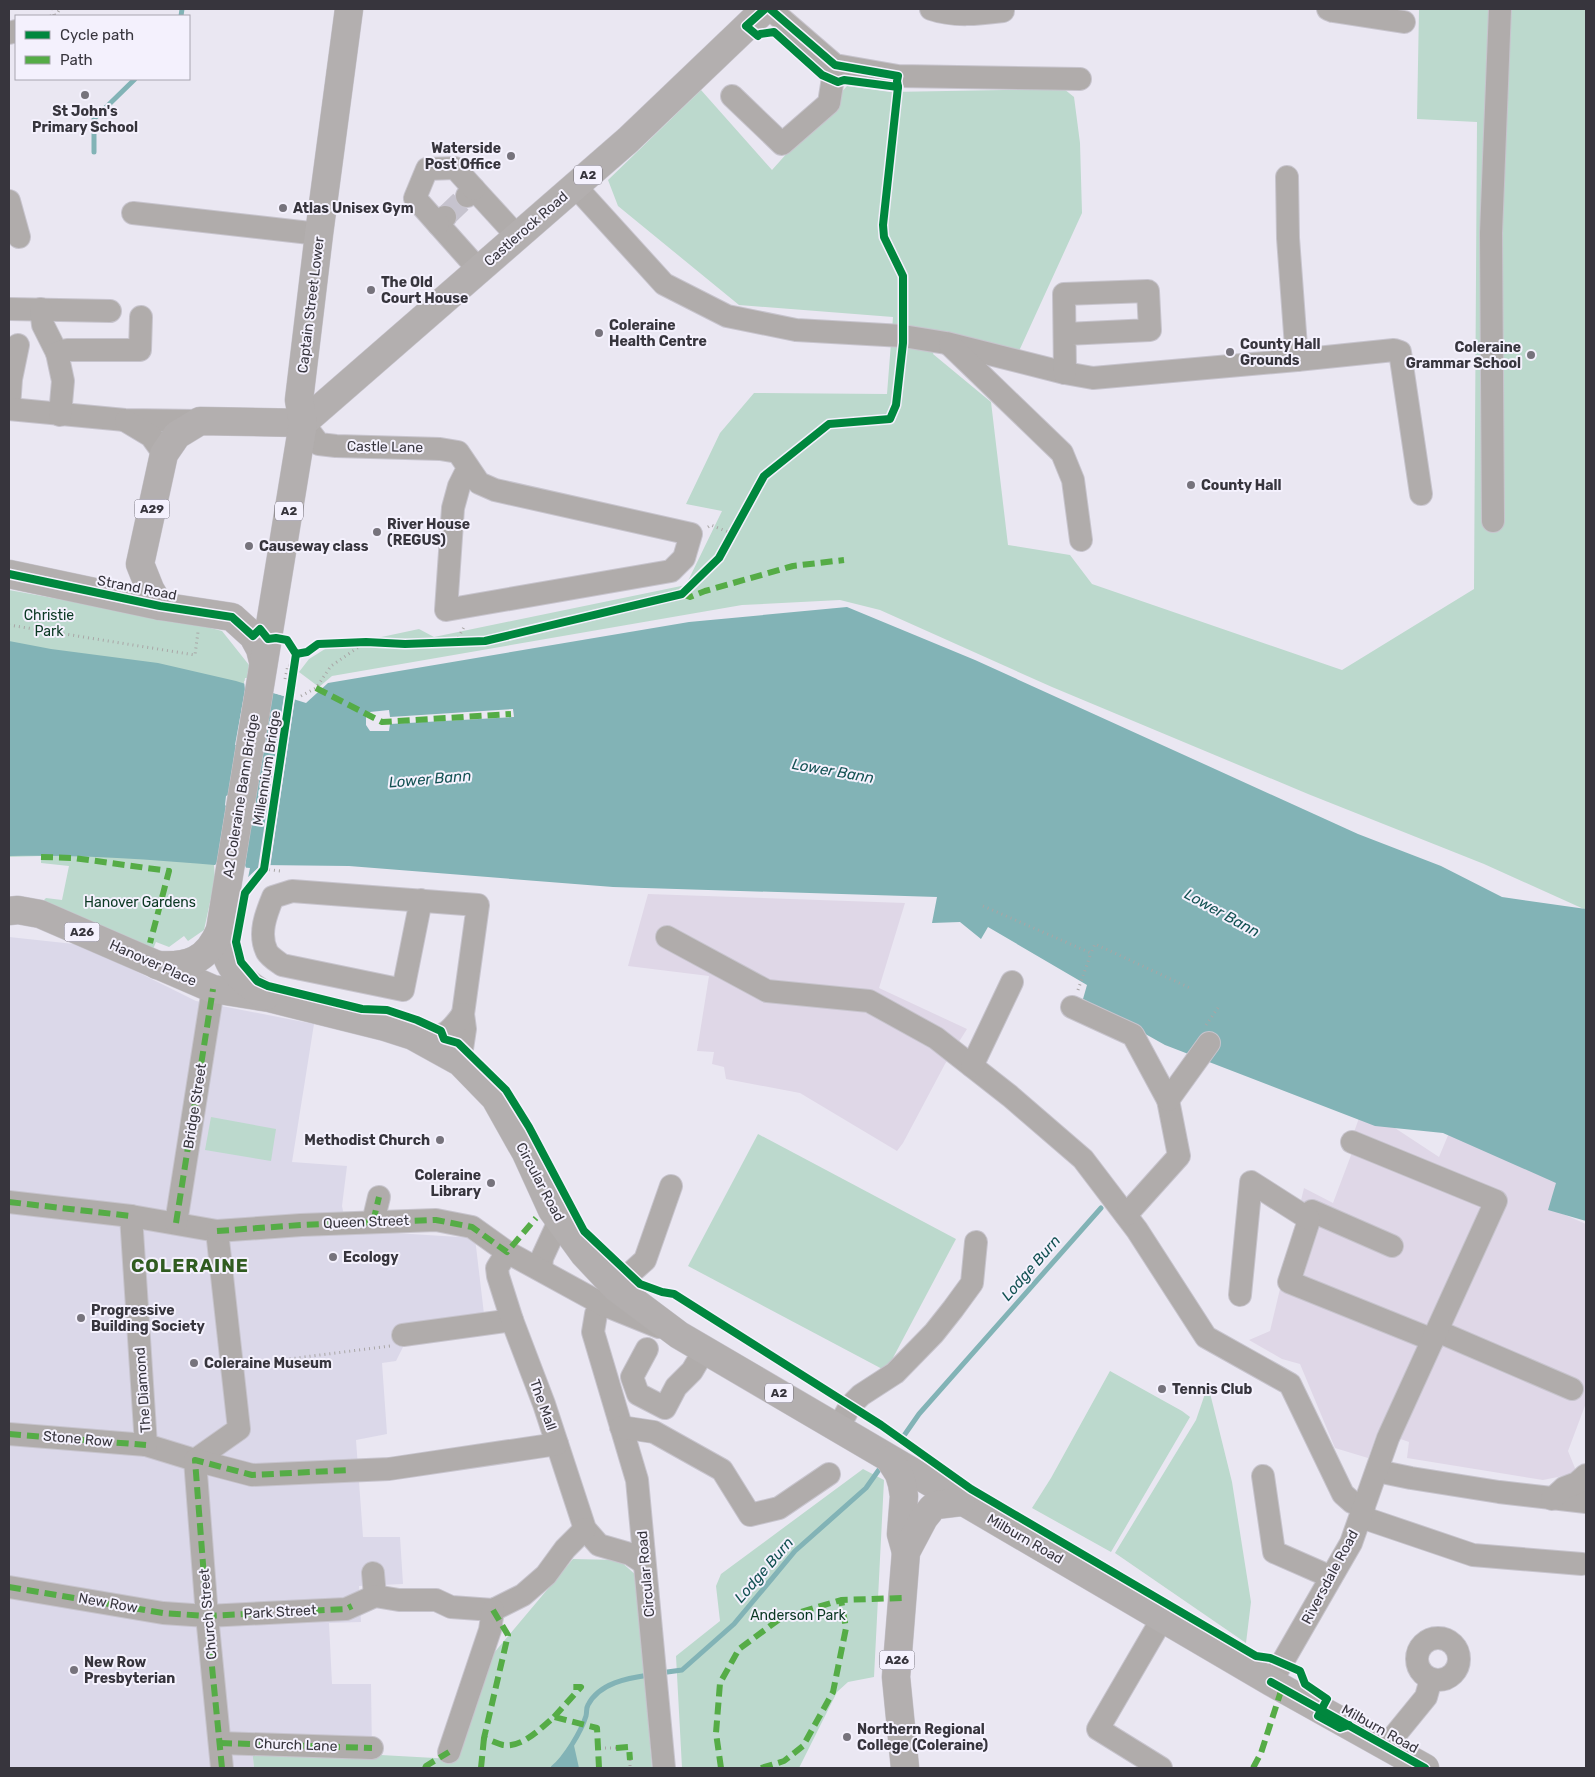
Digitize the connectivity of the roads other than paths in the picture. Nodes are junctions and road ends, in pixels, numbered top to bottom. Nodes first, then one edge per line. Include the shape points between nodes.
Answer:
1 (349, 9) edge
2 (765, 9) edge
3 (770, 9) edge
4 (931, 9) edge
5 (1328, 9) edge
6 (1500, 9) edge
7 (1002, 11) dead end
8 (1404, 22) dead end
9 (835, 65) junction
10 (1080, 79) dead end
11 (732, 96) dead end
12 (1287, 177) dead end
13 (575, 186) junction
14 (9, 201) edge
15 (133, 213) dead end
16 (319, 234) junction
17 (517, 236) junction
18 (19, 237) dead end
19 (479, 270) junction
20 (9, 309) edge
21 (41, 310) junction
22 (110, 311) dead end
23 (141, 317) dead end
24 (1066, 334) dead end
25 (949, 344) junction
26 (18, 345) dead end
27 (57, 353) junction
28 (1297, 360) junction
29 (1065, 373) junction
30 (9, 409) edge
31 (60, 415) junction
32 (125, 420) junction
33 (200, 421) junction
34 (303, 423) junction
35 (164, 454) junction
36 (468, 468) junction
37 (1421, 494) dead end
38 (1493, 521) dead end
39 (1081, 540) dead end
40 (140, 564) junction
41 (9, 574) edge
42 (89, 591) junction
43 (275, 599) junction
44 (160, 606) junction
45 (232, 617) junction
46 (261, 645) junction
47 (422, 900) junction
48 (9, 911) edge
49 (220, 930) junction
50 (667, 936) dead end
51 (152, 964) junction
52 (1012, 982) dead end
53 (213, 989) junction
54 (269, 998) junction
55 (1072, 1007) road end
56 (462, 1014) junction
57 (413, 1036) junction
58 (1209, 1043) dead end
59 (460, 1062) junction
60 (972, 1066) junction
61 (1168, 1100) junction
62 (1352, 1142) dead end
63 (671, 1186) dead end
64 (378, 1197) dead end
65 (9, 1202) edge
66 (1126, 1215) junction
67 (131, 1216) junction
68 (1309, 1219) junction
69 (559, 1221) junction
70 (373, 1222) junction
71 (176, 1224) junction
72 (217, 1231) junction
73 (976, 1242) dead end
74 (1392, 1246) dead end
75 (507, 1252) junction
76 (541, 1269) junction
77 (608, 1295) junction
78 (1240, 1295) dead end
79 (512, 1320) junction
80 (403, 1335) road end
81 (679, 1335) joint
82 (1435, 1335) junction
83 (705, 1349) junction
84 (647, 1350) dead end
85 (1572, 1390) dead end
86 (621, 1427) junction
87 (838, 1428) junction
88 (9, 1434) edge
89 (557, 1444) junction
90 (146, 1445) junction
91 (884, 1456) junction
92 (194, 1460) junction
93 (1377, 1471) junction
94 (830, 1474) dead end
95 (1586, 1475) edge
96 (1263, 1476) dead end
97 (1552, 1499) junction
98 (961, 1502) junction
99 (1583, 1502) edge
100 (1362, 1511) junction
101 (585, 1528) junction
102 (906, 1552) junction
103 (644, 1563) junction
104 (1582, 1564) dead end
105 (373, 1573) dead end
106 (1331, 1577) junction
107 (9, 1586) edge
108 (375, 1596) junction
109 (493, 1610) junction
110 (207, 1616) junction
111 (1162, 1619) junction
112 (1431, 1679) dead end
113 (1271, 1682) junction
114 (220, 1743) junction
115 (1386, 1746) junction
116 (372, 1748) dead end
117 (449, 1752) dead end
118 (222, 1768) edge
119 (664, 1768) edge
120 (905, 1768) edge
121 (1161, 1768) edge
122 (1425, 1768) edge

1 - 16 main road, Captain Street Lower
2 - 13 main road, Castlerock Road / A2
3 - 9 street
4 - 7 street via 974,14
5 - 8 street
6 - 38 street via 1490,233
9 - 10 street via 898,76
9 - 11 street via 829,103 782,144
12 - 28 street
13 - 17 main road, Castlerock Road / A2
13 - 25 street via 664,284 727,316 796,330 903,336
14 - 18 street
15 - 16 street
16 - 34 main road, Captain Street Lower via 299,400
17 - 19 main road, Castlerock Road / A2
17 - 19 street via 471,192 455,168 427,169 415,198 441,221
19 - 34 main road, Castlerock Road / A2
20 - 21 street
21 - 22 street
21 - 27 street via 43,325
23 - 27 street via 140,350 67,350
24 - 29 street
25 - 29 street
25 - 39 street via 1062,454 1074,480
26 - 30 street
27 - 31 street via 63,381
28 - 29 street via 1093,378
28 - 37 street via 1400,352
30 - 31 street
31 - 32 street
32 - 33 street
32 - 35 street via 151,436
33 - 34 main road
33 - 35 main road, A29 via 177,435
34 - 36 street, Castle Lane via 320,444 440,449 458,452
34 - 43 main road, A2
35 - 40 main road, A29
36 - 36 street, Castle Lane via 452,508 446,610 671,571 684,558 692,534 495,490 479,483
40 - 42 main road via 119,580
40 - 44 main road
41 - 42 main road, Strand Road
42 - 44 main road, Strand Road
43 - 45 main road via 257,612
43 - 46 main road, A2
44 - 45 main road, Strand Road
45 - 46 main road
46 - 49 main road, A2 Coleraine Bann Bridge / A2
47 - 47 street via 292,890 273,897 265,916 263,934 267,953 282,966 403,990
47 - 56 street via 478,905
48 - 51 main road, Hanover Place / A26 via 40,914
49 - 51 main road, A2 via 208,951 195,959 172,966
49 - 54 main road, A2 via 230,966 247,984
50 - 60 street via 766,991 869,1001 936,1038
51 - 53 main road, Hanover Place / A26
52 - 60 street
53 - 54 main road, Circular Road / A2
53 - 71 street, Bridge Street
54 - 57 main road, Circular Road / A2
55 - 61 street via 1133,1035
56 - 57 street via 443,1036
56 - 59 street via 465,1029
57 - 59 main road, Circular Road / A2
58 - 61 street
59 - 69 main road, Circular Road / A2 via 495,1098
60 - 66 street via 1083,1159
61 - 66 street via 1180,1156
62 - 82 street, Riversdale Road via 1496,1201
63 - 77 street via 645,1260
64 - 70 street
65 - 67 street
66 - 100 street via 1206,1337 1290,1384 1343,1494
67 - 71 street
67 - 90 street, The Diamond
68 - 74 street via 1312,1210
68 - 78 street via 1251,1182
68 - 82 street via 1290,1282
69 - 76 street via 542,1258
69 - 77 main road, Circular Road / A2 via 584,1254
70 - 72 street, Queen Street
70 - 75 street, Queen Street via 436,1220 472,1227
71 - 72 street
72 - 92 street via 239,1429
73 - 87 street via 972,1283 954,1309 895,1373 850,1406
75 - 76 street
75 - 79 street, The Mall via 497,1268
76 - 77 street
77 - 81 main road, Circular Road / A2
77 - 86 street, Circular Road via 596,1314 593,1332
79 - 80 street
79 - 89 street, The Mall
81 - 83 main road, Milburn Road / A2
82 - 85 street
82 - 93 street, Riversdale Road via 1388,1438
83 - 84 street via 664,1408 638,1394 632,1377
83 - 87 main road, Milburn Road / A2
86 - 94 street via 654,1432 722,1470 750,1515 779,1508
86 - 103 street, Circular Road via 637,1480
87 - 91 main road, Milburn Road / A2
88 - 90 street, Stone Row
89 - 92 street, The Diamond via 389,1469 252,1475
89 - 101 street, The Mall
90 - 92 street, The Diamond
91 - 98 main road, Milburn Road / A2
91 - 102 main road, A26 via 899,1474 902,1484 901,1534
92 - 110 street, Church Street
93 - 97 street
93 - 100 street, Riversdale Road
95 - 97 street
96 - 106 street via 1274,1552
97 - 99 street
98 - 102 main road, A26 via 932,1508
98 - 111 main road, Milburn Road / A2
100 - 104 street via 1473,1555
100 - 106 street, Riversdale Road via 1351,1543
101 - 103 street, The Mall via 599,1545 630,1554
101 - 109 street via 546,1575 523,1595
102 - 120 main road, A26 via 896,1677
103 - 119 street, Circular Road
105 - 108 street
106 - 113 street, Riversdale Road
107 - 110 street, New Row via 163,1613
108 - 109 street via 436,1600 451,1607
108 - 110 street, Park Street via 346,1609
109 - 117 street via 490,1630
110 - 114 street, Church Street
111 - 113 main road, Milburn Road / A2
111 - 121 street via 1098,1729
112 - 115 street via 1426,1697
113 - 115 main road, Milburn Road / A2
114 - 116 street, Church Lane
114 - 118 street, Church Street
115 - 122 main road, Milburn Road / A2

